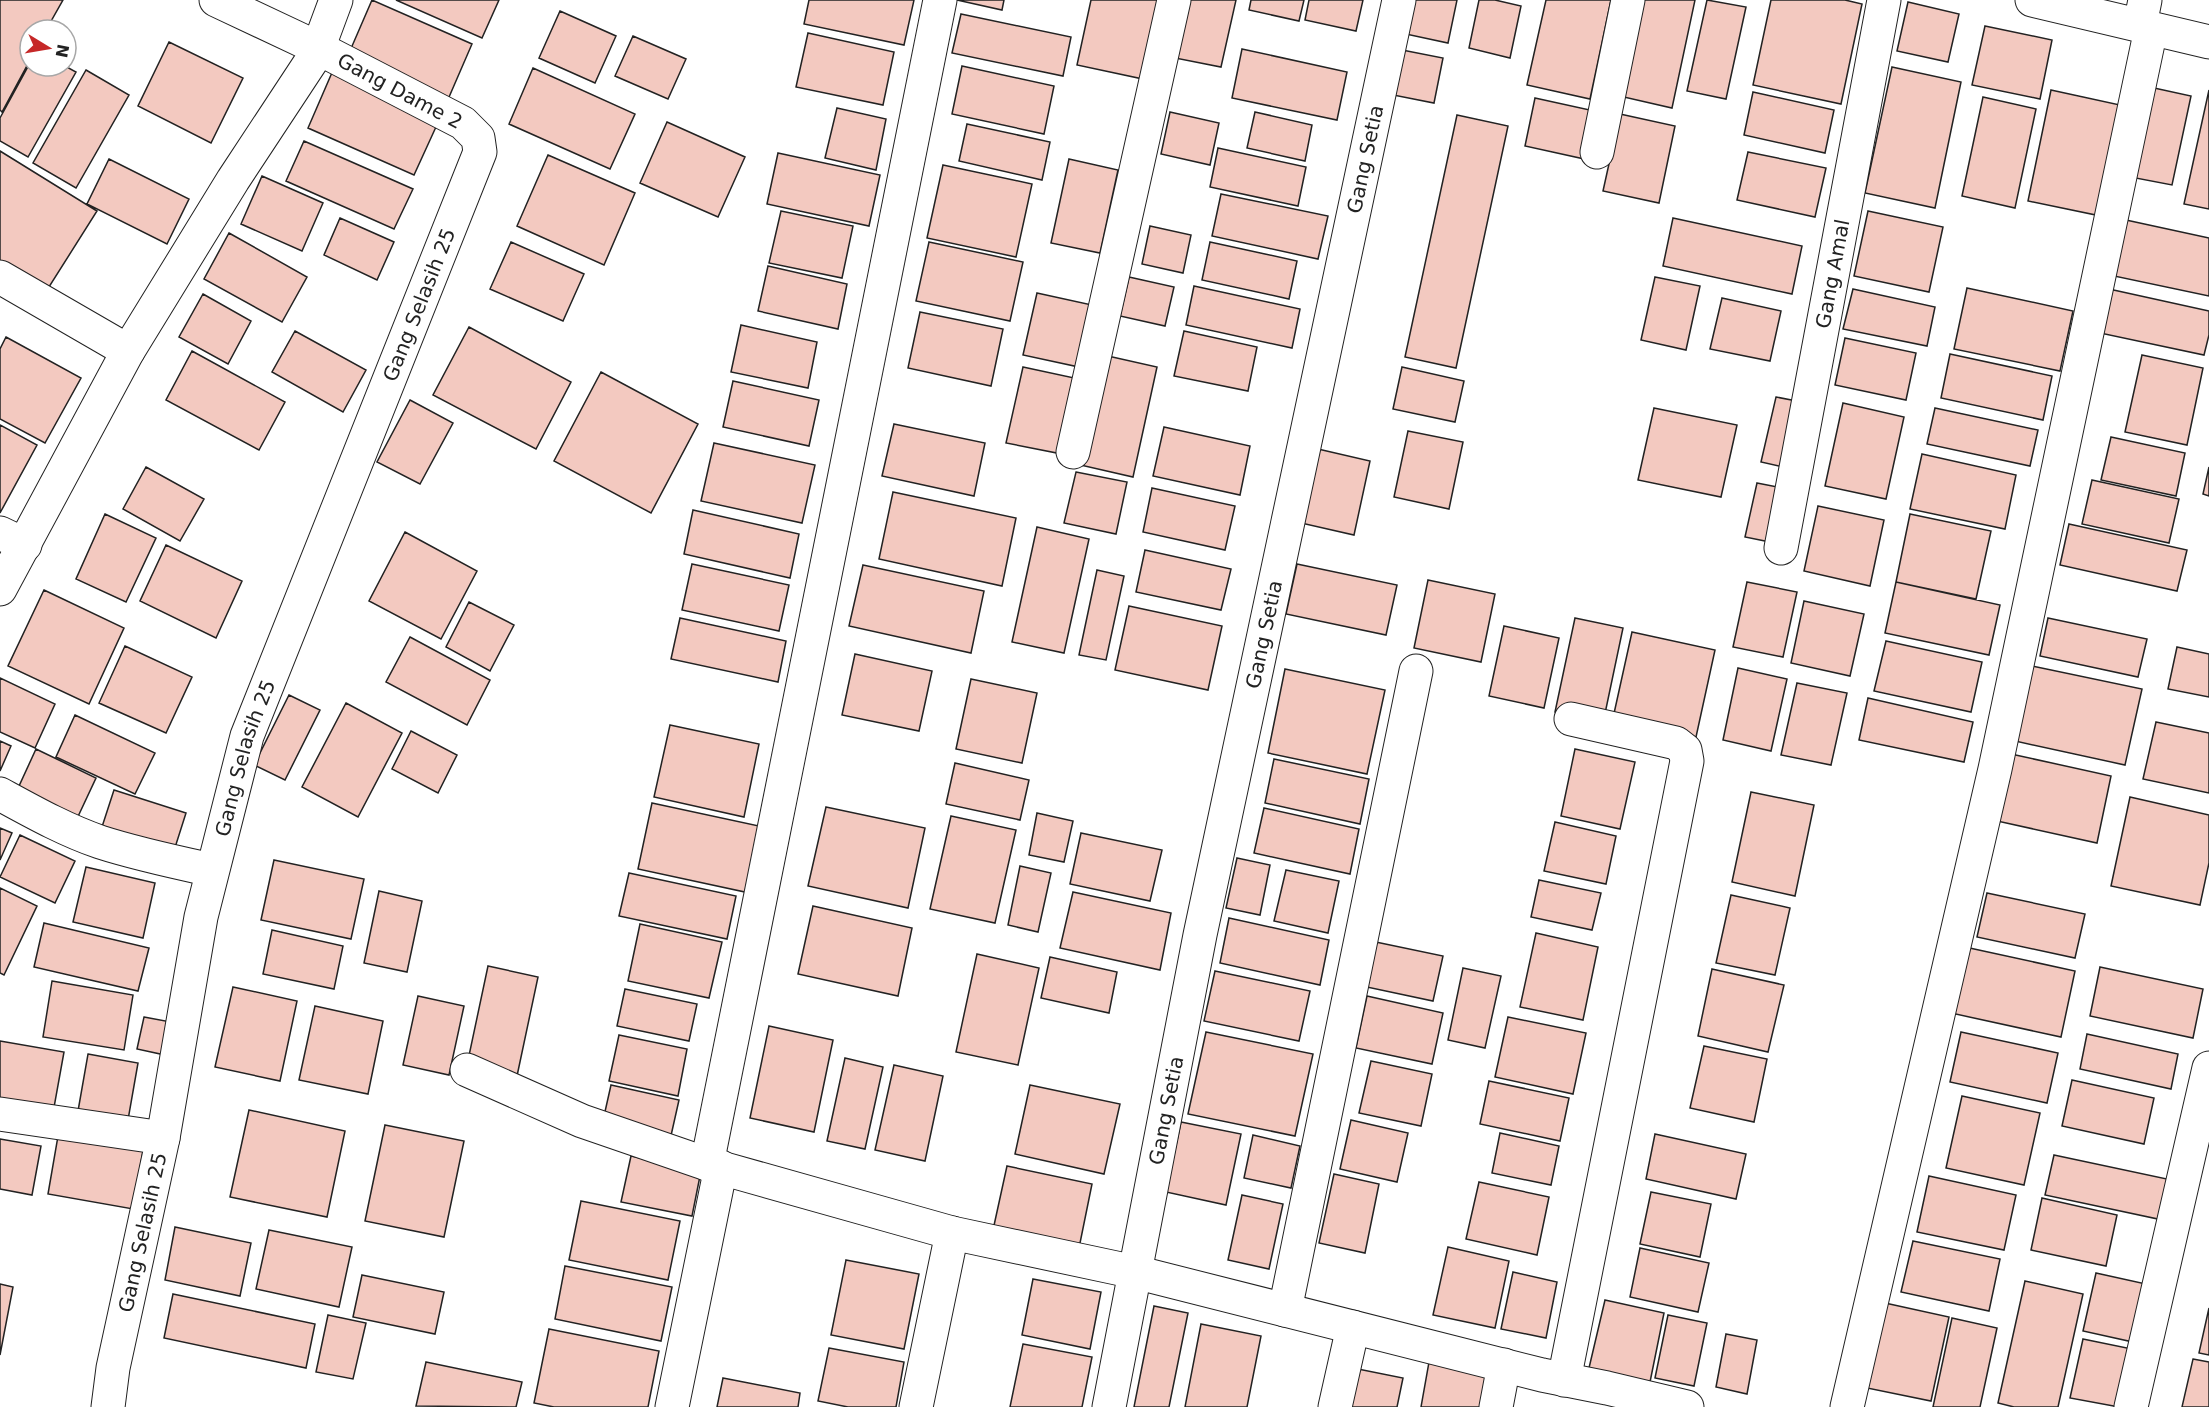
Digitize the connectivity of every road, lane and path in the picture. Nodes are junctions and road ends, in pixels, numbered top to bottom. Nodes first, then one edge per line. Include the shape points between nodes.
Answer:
1 (216, 0) edge
2 (336, 0) edge
3 (940, 0) edge
4 (1174, 0) edge
5 (1399, 0) edge
6 (1628, 0) edge
7 (1884, 0) edge
8 (2032, 0) edge
9 (2145, 18) edge
10 (2209, 42) edge
11 (318, 48) junction
12 (478, 138) joint
13 (1597, 152) dead end
14 (0, 277) edge
15 (128, 351) junction
16 (1073, 452) dead end
17 (12, 539) edge
18 (1781, 548) dead end
19 (0, 589) edge
20 (1416, 671) dead end
21 (1570, 719) dead end
22 (0, 794) edge
23 (212, 870) junction
24 (2209, 1068) edge
25 (467, 1070) dead end
26 (0, 1114) edge
27 (163, 1138) junction
28 (714, 1166) junction
29 (952, 1233) junction
30 (1135, 1272) junction
31 (1285, 1310) junction
32 (1353, 1328) junction
33 (1504, 1365) junction
34 (1564, 1380) junction
35 (1605, 1397) edge
36 (108, 1407) edge
37 (672, 1407) edge
38 (916, 1407) edge
39 (1109, 1407) edge
40 (1335, 1407) edge
41 (1496, 1407) edge
42 (1687, 1407) edge
43 (1847, 1407) edge
44 (2131, 1407) edge

1 - 11 street, Gang Dame 2
2 - 11 street
3 - 28 street
4 - 16 street
5 - 30 street, Gang Setia via 1200,935
6 - 13 street
7 - 18 street, Gang Amal
8 - 9 street
9 - 10 street
9 - 43 street via 1995,769
11 - 12 street, Gang Dame 2 via 463,123
11 - 15 street
12 - 23 street, Gang Selasih 25 via 480,153 247,736
14 - 15 street
15 - 17 street
17 - 19 street
20 - 31 street
21 - 34 street via 1676,743 1685,750 1687,760
22 - 23 street via 98,841
23 - 27 street, Gang Selasih 25
24 - 44 street
25 - 28 street via 582,1121
26 - 27 street
27 - 36 street, Gang Selasih 25
28 - 29 street
28 - 37 street
29 - 30 street
29 - 38 street
30 - 31 street
30 - 39 street, Gang Setia
31 - 32 street
32 - 33 street
32 - 40 street
33 - 34 street
33 - 41 street
34 - 35 street
35 - 42 street

